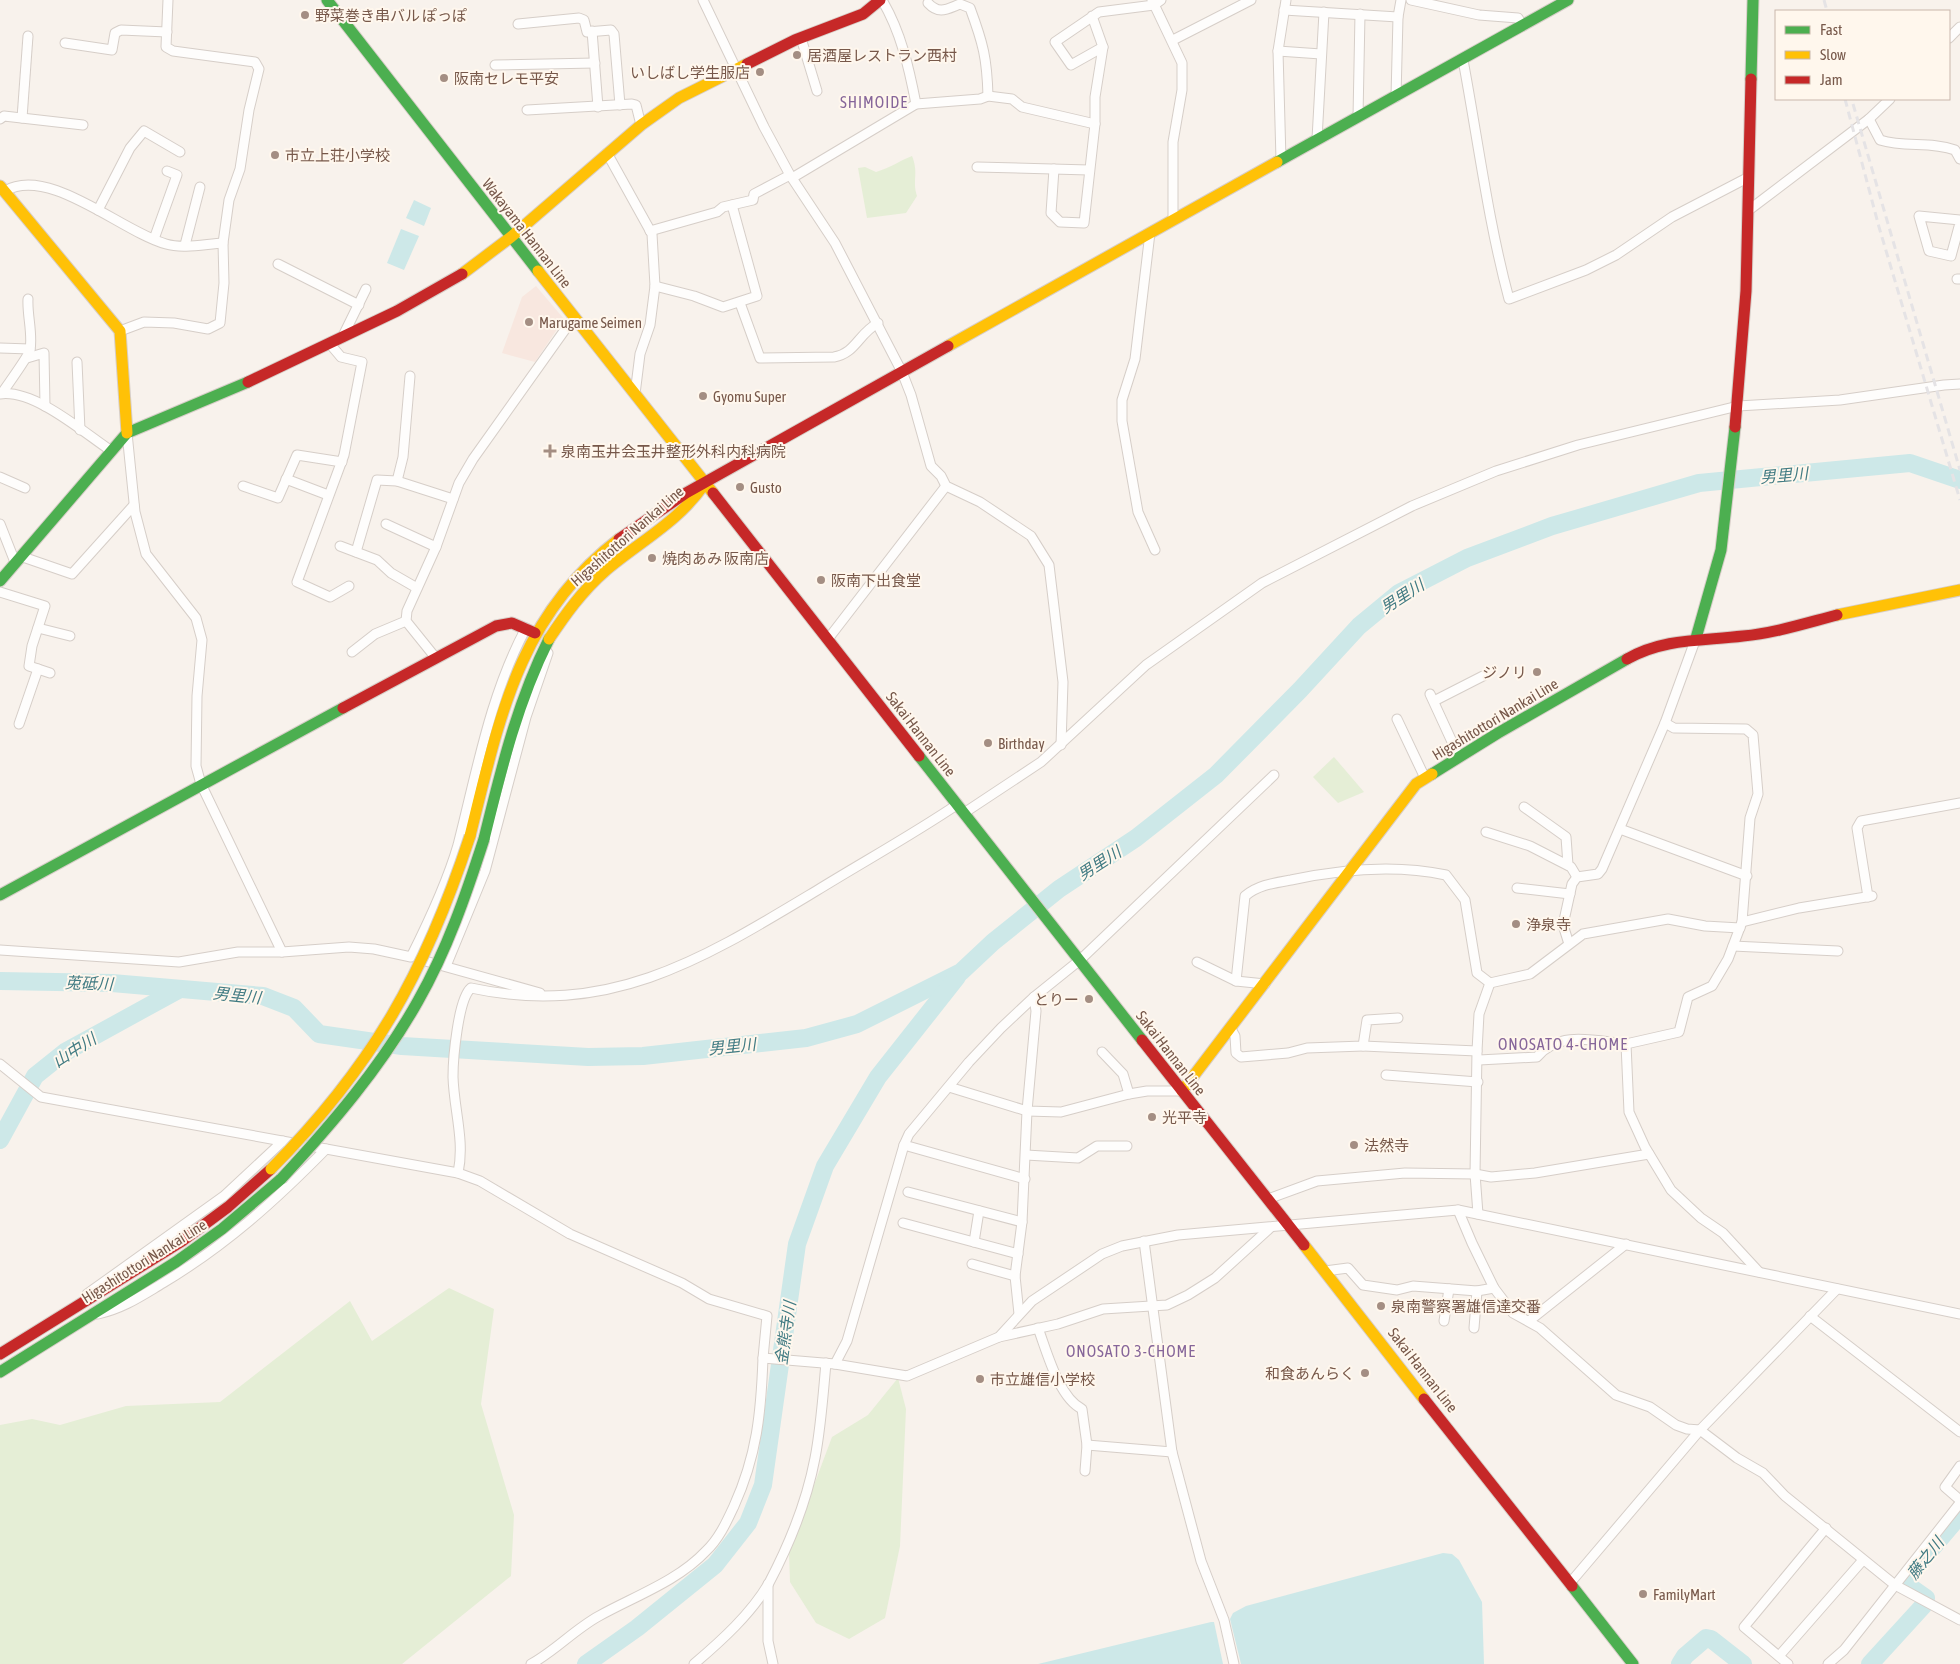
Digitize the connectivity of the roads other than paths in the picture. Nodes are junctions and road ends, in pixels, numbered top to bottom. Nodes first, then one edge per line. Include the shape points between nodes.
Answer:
1 (168, 0) edge
2 (327, 0) edge
3 (703, 0) edge
4 (881, 0) edge
5 (1251, 0) edge
6 (1286, 0) edge
7 (1401, 0) edge
8 (1411, 0) edge
9 (1568, 0) edge
10 (1753, 0) edge
11 (1155, 2) edge
12 (1439, 2) edge
13 (928, 3) dead end
14 (1284, 10) junction
15 (1324, 12) junction
16 (1360, 14) junction
17 (1092, 16) junction
18 (1398, 17) junction
19 (518, 24) dead end
20 (1523, 26) junction
21 (1960, 27) edge
22 (592, 31) junction
23 (166, 32) junction
24 (28, 36) dead end
25 (1950, 37) edge
26 (801, 38) junction
27 (1173, 40) junction
28 (64, 43) dead end
29 (1103, 47) junction
30 (1278, 51) junction
31 (1321, 54) junction
32 (1463, 60) junction
33 (595, 63) junction
34 (494, 65) dead end
35 (736, 70) junction
36 (817, 91) dead end
37 (988, 96) junction
38 (1396, 97) junction
39 (1889, 100) edge
40 (916, 104) junction
41 (620, 105) junction
42 (598, 107) junction
43 (527, 110) dead end
44 (1358, 117) junction
45 (22, 118) junction
46 (0, 119) edge
47 (1869, 119) junction
48 (1095, 124) junction
49 (83, 125) dead end
50 (641, 125) junction
51 (1317, 139) junction
52 (180, 152) dead end
53 (607, 153) junction
54 (1960, 159) edge
55 (1281, 160) junction
56 (977, 167) dead end
57 (1054, 169) junction
58 (1090, 170) junction
59 (167, 171) dead end
60 (791, 177) junction
61 (1749, 177) junction
62 (200, 187) dead end
63 (2, 189) edge
64 (732, 205) junction
65 (98, 210) junction
66 (1748, 210) junction
67 (1173, 219) junction
68 (1960, 221) edge
69 (650, 231) junction
70 (1150, 233) junction
71 (511, 237) junction
72 (154, 239) junction
73 (223, 242) junction
74 (184, 245) junction
75 (278, 264) dead end
76 (655, 286) junction
77 (366, 288) dead end
78 (28, 299) dead end
79 (740, 303) junction
80 (359, 304) junction
81 (574, 318) junction
82 (878, 323) junction
83 (120, 331) junction
84 (342, 338) junction
85 (330, 344) junction
86 (0, 348) edge
87 (28, 353) junction
88 (76, 362) dead end
89 (902, 372) junction
90 (410, 376) dead end
91 (1960, 384) edge
92 (1, 393) edge
93 (635, 394) junction
94 (45, 406) junction
95 (1738, 406) junction
96 (80, 430) junction
97 (127, 433) junction
98 (110, 450) junction
99 (342, 462) junction
100 (0, 477) edge
101 (286, 479) junction
102 (397, 481) junction
103 (705, 483) junction
104 (243, 486) dead end
105 (946, 486) junction
106 (25, 488) dead end
107 (328, 495) junction
108 (453, 498) junction
109 (134, 505) junction
110 (0, 524) edge
111 (386, 524) dead end
112 (340, 546) dead end
113 (436, 547) junction
114 (1155, 550) dead end
115 (356, 552) junction
116 (17, 559) junction
117 (0, 581) edge
118 (349, 586) dead end
119 (417, 588) junction
120 (1960, 590) edge
121 (0, 592) edge
122 (406, 621) junction
123 (561, 623) junction
124 (38, 628) junction
125 (531, 630) junction
126 (70, 636) dead end
127 (1696, 638) junction
128 (828, 639) junction
129 (352, 652) dead end
130 (435, 657) junction
131 (38, 669) junction
132 (50, 673) dead end
133 (1483, 676) dead end
134 (1396, 719) dead end
135 (1665, 723) junction
136 (19, 724) dead end
137 (1061, 745) junction
138 (1460, 757) junction
139 (1274, 775) dead end
140 (1425, 778) junction
141 (201, 784) junction
142 (1960, 803) edge
143 (1524, 807) dead end
144 (964, 812) junction
145 (1620, 830) junction
146 (1486, 832) dead end
147 (1568, 865) junction
148 (1353, 869) junction
149 (1747, 876) junction
150 (1577, 877) junction
151 (1517, 888) dead end
152 (1570, 894) junction
153 (0, 895) edge
154 (1741, 925) junction
155 (1569, 944) junction
156 (1733, 946) junction
157 (0, 950) edge
158 (1838, 951) dead end
159 (282, 952) junction
160 (1076, 956) junction
161 (411, 957) junction
162 (1196, 962) dead end
163 (446, 966) junction
164 (1236, 981) junction
165 (1490, 983) junction
166 (1265, 984) junction
167 (548, 995) junction
168 (1034, 997) junction
169 (1398, 1018) dead end
170 (1231, 1029) junction
171 (1626, 1044) junction
172 (1363, 1046) junction
173 (1102, 1052) dead end
174 (1478, 1056) junction
175 (0, 1064) edge
176 (1386, 1075) dead end
177 (1478, 1082) junction
178 (949, 1087) junction
179 (1182, 1090) junction
180 (1129, 1094) junction
181 (1027, 1111) junction
182 (283, 1140) junction
183 (904, 1145) junction
184 (1127, 1146) dead end
185 (326, 1149) junction
186 (1649, 1154) junction
187 (1026, 1155) junction
188 (458, 1173) junction
189 (1475, 1174) junction
190 (1025, 1179) junction
191 (908, 1192) dead end
192 (1268, 1199) junction
193 (1458, 1210) junction
194 (979, 1211) junction
195 (1478, 1214) junction
196 (903, 1222) dead end
197 (1022, 1222) junction
198 (1290, 1226) junction
199 (1270, 1227) junction
200 (1144, 1241) junction
201 (974, 1242) junction
202 (1626, 1244) junction
203 (1018, 1254) junction
204 (972, 1264) dead end
205 (1325, 1271) junction
206 (1759, 1272) junction
207 (1015, 1276) junction
208 (1494, 1288) junction
209 (1449, 1289) junction
210 (1837, 1289) junction
211 (1476, 1291) junction
212 (1153, 1306) junction
213 (65, 1312) junction
214 (1019, 1314) junction
215 (1960, 1314) edge
216 (86, 1316) junction
217 (1810, 1316) junction
218 (1444, 1321) dead end
219 (1529, 1321) junction
220 (1038, 1328) junction
221 (1474, 1328) dead end
222 (999, 1337) junction
223 (0, 1354) edge
224 (766, 1358) junction
225 (828, 1363) junction
226 (0, 1372) edge
227 (1700, 1430) junction
228 (1960, 1432) edge
229 (1086, 1445) junction
230 (1172, 1452) junction
231 (1960, 1466) edge
232 (1085, 1471) dead end
233 (1960, 1501) edge
234 (1826, 1528) junction
235 (1862, 1560) junction
236 (1570, 1582) junction
237 (768, 1584) junction
238 (1895, 1585) junction
239 (1960, 1620) edge
240 (1779, 1656) junction
241 (531, 1664) edge
242 (694, 1664) edge
243 (773, 1664) edge
244 (1234, 1664) edge
245 (1633, 1664) edge
246 (1788, 1664) edge
247 (1828, 1664) edge

1 - 23 street
2 - 71 main road, Wakayama Hannan Line
3 - 35 street
4 - 26 main road via 863,14
4 - 40 street via 892,17 909,66
5 - 27 street
6 - 14 street
7 - 18 street
8 - 12 street
9 - 20 main road
10 - 61 main road
11 - 17 street
11 - 27 street
12 - 20 street via 1479,14 1518,18
13 - 37 street via 941,12 960,4 970,8 988,63
14 - 15 street
14 - 30 street
15 - 16 street
15 - 31 street
16 - 18 street
16 - 44 street
17 - 29 street
17 - 29 street via 1055,42 1071,65
18 - 38 street
19 - 22 street via 581,18 586,30
20 - 32 main road
21 - 25 street
22 - 33 street
22 - 41 street via 610,29 613,32
23 - 28 street via 115,32 112,50
23 - 73 street via 166,47 172,51 255,62 259,69
24 - 45 street
26 - 35 main road
26 - 36 street
27 - 67 street via 1182,63 1182,90 1173,142
29 - 48 street via 1095,97
30 - 31 street
30 - 55 street
31 - 51 street
32 - 38 main road
32 - 61 street via 1494,244 1509,299 1616,255 1672,217
33 - 34 street
33 - 42 street
35 - 50 main road via 680,98
35 - 60 street
37 - 40 street
37 - 48 street via 1012,99 1022,107
38 - 44 main road
39 - 47 street
40 - 60 street
41 - 42 street
41 - 50 street via 634,104
42 - 43 street
44 - 51 main road
45 - 46 street via 4,116
45 - 49 street
47 - 54 street via 1880,140 1893,144 1940,144 1955,150
47 - 66 street
48 - 58 street
50 - 53 main road
51 - 55 main road
52 - 65 street via 144,131 130,148
53 - 69 street
53 - 71 main road
55 - 67 main road
56 - 57 street
57 - 58 street
57 - 58 street via 1051,213 1060,222 1084,223
59 - 72 street via 176,175
60 - 64 street via 754,194 753,200
60 - 82 street via 835,243
61 - 66 main road
62 - 74 street
63 - 65 street via 16,184 42,187 75,196
63 - 83 main road
64 - 69 street
64 - 79 street via 757,296
65 - 72 street
66 - 95 main road
67 - 70 main road
68 - 68 street via 1919,216 1929,251 1951,256
69 - 76 street
70 - 89 main road
70 - 114 street via 1135,360 1122,400 1122,421 1138,512
71 - 81 main road, Wakayama Hannan Line
71 - 84 main road via 460,276
72 - 74 street via 166,245
73 - 74 street
73 - 83 street via 224,284 220,323 208,329 144,322
75 - 80 street
76 - 79 street via 723,307
76 - 93 street
77 - 80 street
78 - 87 street
79 - 82 street via 760,358 845,355 866,330
80 - 84 street
81 - 93 main road, Wakayama Hannan Line
81 - 108 street via 473,459
82 - 89 street
83 - 97 main road
84 - 85 main road
85 - 97 main road via 222,395
85 - 99 street via 341,357 362,362
86 - 87 street
87 - 92 street
87 - 94 street via 44,353
88 - 96 street
89 - 103 main road
89 - 105 street via 931,466
90 - 102 street via 403,457
91 - 95 street via 1840,400
92 - 94 street via 17,395
93 - 103 main road, Wakayama Hannan Line
94 - 96 street
95 - 127 main road via 1721,550
95 - 137 street via 1569,448 1496,471 1412,506 1262,583 1146,665
96 - 98 street
97 - 98 main road
97 - 109 street
98 - 116 main road
99 - 101 street via 297,455
99 - 107 street
100 - 106 street
101 - 104 street via 278,498
101 - 107 street
102 - 108 street
102 - 115 street via 378,480
103 - 123 main road, Higashitottori Nankai Line via 691,503 612,565 577,598
103 - 125 main road, Higashitottori Nankai Line via 683,492 603,551 566,587
103 - 128 main road, Sakai Hannan Line
105 - 128 street
105 - 137 street via 980,502 1031,536 1049,565 1063,682
107 - 118 street via 297,582 330,597
108 - 113 street
109 - 116 street via 72,574
109 - 141 street via 146,554 196,618 202,640 196,766
110 - 116 street
111 - 113 street
112 - 115 street
113 - 119 street
115 - 119 street via 377,560 391,573
116 - 117 main road
119 - 122 street
120 - 127 main road, Higashitottori Nankai Line via 1889,603 1760,634
121 - 124 street via 46,606
122 - 129 street via 375,634
122 - 130 street
123 - 163 street via 526,717 485,871
123 - 216 main road, Higashitottori Nankai Line, bridge via 547,643 515,717 484,839 455,923 419,1000 399,1034 360,1090 281,1179 204,1244
124 - 126 street
124 - 131 street via 29,666
125 - 130 main road via 505,622
125 - 161 street via 500,684 457,846 439,896
125 - 213 main road, Higashitottori Nankai Line, bridge via 503,712 470,836 442,918 387,1027 346,1087 309,1130 234,1203 151,1262
127 - 135 street
127 - 138 main road, Higashitottori Nankai Line via 1678,639 1644,650
128 - 144 main road, Sakai Hannan Line
130 - 141 main road
131 - 132 street
131 - 136 street
133 - 138 street via 1432,698
134 - 140 street
135 - 145 street
135 - 149 street via 1674,728 1746,729 1753,735 1758,794 1750,818
137 - 144 street via 1041,762
138 - 140 main road, Higashitottori Nankai Line
139 - 160 street
140 - 148 main road, Higashitottori Nankai Line via 1412,789
141 - 153 main road
141 - 159 street
142 - 154 street via 1861,822 1857,828 1871,897 1799,908
143 - 147 street via 1566,837
144 - 160 main road, Sakai Hannan Line
144 - 167 street via 698,959 640,983 611,990
145 - 149 street
145 - 150 street via 1598,874
146 - 147 street via 1530,846
147 - 150 street
148 - 164 street via 1255,888 1245,896
148 - 165 street via 1421,869 1446,875 1465,900 1477,973
148 - 166 main road, Higashitottori Nankai Line
149 - 154 street
150 - 152 street
151 - 152 street
152 - 155 street via 1563,925
154 - 155 street via 1705,926 1668,920 1583,934
154 - 156 street
155 - 165 street via 1530,974
156 - 158 street
156 - 171 street via 1712,986 1688,997 1679,1032
157 - 159 street via 179,962 238,952
159 - 161 street via 348,947
160 - 168 street
160 - 179 main road, Sakai Hannan Line
161 - 163 street
162 - 164 street
163 - 167 street
164 - 166 street
165 - 174 street via 1479,1014
166 - 170 main road, Higashitottori Nankai Line
167 - 188 street via 520,997 471,988 465,993 453,1075 462,1157
168 - 178 street via 969,1062
168 - 181 street via 1036,1011
169 - 172 street via 1367,1020
170 - 172 street via 1236,1053 1241,1057 1307,1048
170 - 179 main road, Higashitottori Nankai Line
171 - 174 street via 1577,1039 1557,1042 1546,1047 1537,1057
171 - 186 street via 1629,1112
172 - 174 street
173 - 180 street via 1123,1074
174 - 177 street
175 - 182 street via 41,1097
176 - 177 street
177 - 189 street
178 - 181 street
178 - 183 street via 909,1134
179 - 180 street
179 - 192 main road, Sakai Hannan Line
180 - 181 street via 1061,1112
181 - 187 street
182 - 185 street
182 - 213 street via 224,1196
183 - 190 street
183 - 225 street via 847,1341
184 - 187 street via 1097,1146 1078,1158
185 - 188 street
185 - 216 street via 260,1214 216,1249 119,1309
186 - 189 street via 1535,1173 1491,1177
186 - 206 street via 1671,1190 1723,1233
187 - 190 street
188 - 224 street via 480,1181 570,1234 682,1283 709,1299 767,1316
189 - 192 street via 1405,1174 1317,1181
189 - 195 street
190 - 197 street
191 - 194 street
192 - 198 main road, Sakai Hannan Line
193 - 195 street
193 - 198 street
193 - 208 street
194 - 197 street
194 - 201 street
195 - 202 street
196 - 201 street
197 - 203 street
198 - 199 street
198 - 205 main road, Sakai Hannan Line
199 - 200 street
199 - 212 street via 1215,1278 1188,1295
200 - 212 street
200 - 214 street via 1102,1254 1032,1301
201 - 203 street
202 - 206 street
202 - 219 street
203 - 207 street
204 - 207 street
205 - 209 street via 1348,1268 1363,1285 1397,1290 1413,1286
205 - 236 main road, Sakai Hannan Line
206 - 210 street
207 - 214 street
208 - 211 street
208 - 219 street via 1513,1313
209 - 211 street
209 - 218 street
210 - 215 street
210 - 217 street
211 - 221 street
212 - 220 street via 1117,1306
212 - 230 street
213 - 223 main road, Higashitottori Nankai Line
214 - 222 street
216 - 226 main road, Higashitottori Nankai Line via 32,1348
217 - 227 street
217 - 228 street
219 - 227 street via 1616,1395 1650,1407 1676,1425
220 - 222 street
220 - 229 street via 1065,1395 1073,1405 1082,1409
222 - 225 street via 907,1376
224 - 225 street
224 - 241 street via 762,1410 745,1483 726,1524 706,1551 675,1576 597,1617
225 - 237 street via 821,1424 808,1485 785,1549
227 - 234 street via 1737,1458 1764,1473 1785,1496
227 - 236 street
229 - 230 street
229 - 232 street
230 - 244 street via 1201,1561 1224,1620
231 - 233 street via 1945,1487
233 - 238 street
234 - 235 street
234 - 240 street via 1744,1627
235 - 238 street
235 - 240 street
236 - 245 main road, Sakai Hannan Line
237 - 242 street via 721,1642
237 - 243 street via 768,1640
238 - 239 street
238 - 247 street via 1844,1650
240 - 246 street

